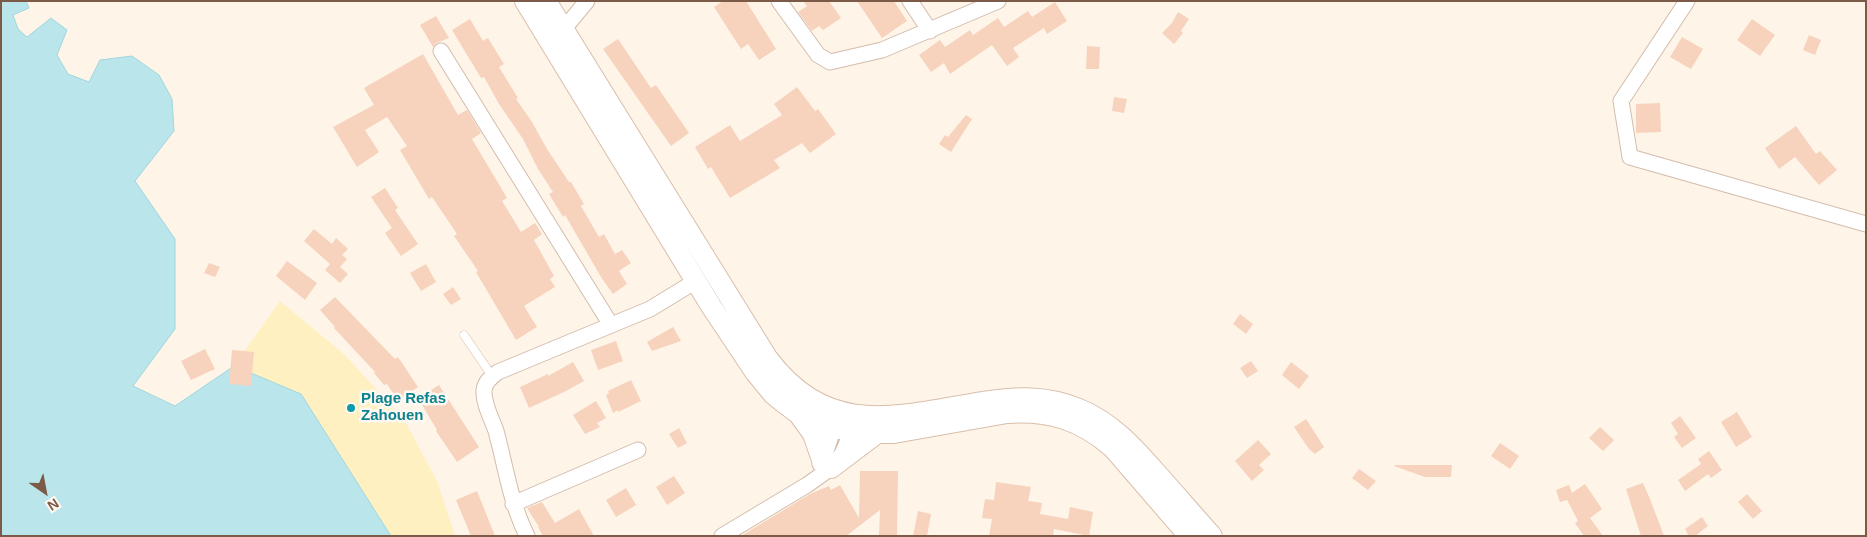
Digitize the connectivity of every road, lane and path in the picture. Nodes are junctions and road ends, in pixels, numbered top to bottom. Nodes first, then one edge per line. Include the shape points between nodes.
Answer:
1 (526, 1) edge
2 (546, 1) edge
3 (587, 1) edge
4 (779, 1) edge
5 (910, 1) edge
6 (998, 1) edge
7 (1687, 1) edge
8 (930, 31) junction
9 (555, 34) junction
10 (441, 51) dead end
11 (1866, 224) edge
12 (696, 281) junction
13 (611, 325) junction
14 (464, 335) dead end
15 (492, 376) junction
16 (796, 412) junction
17 (846, 422) junction
18 (876, 434) junction
19 (638, 450) dead end
20 (827, 464) junction
21 (513, 504) junction
22 (527, 536) edge
23 (722, 536) edge
24 (1189, 536) edge
25 (1212, 536) edge

1 - 9 main road
2 - 9 main road
3 - 9 street
4 - 8 street via 818,56 830,62 882,50
5 - 8 street
6 - 8 street
7 - 11 street via 1621,101 1630,157
9 - 12 main road
9 - 17 main road via 768,359 802,394
10 - 13 street
12 - 13 street via 650,309
12 - 16 main road via 756,372 773,394
13 - 15 street
14 - 15 lane
15 - 21 street via 485,387 485,399 496,430
16 - 17 main road via 810,419
16 - 20 main road
17 - 18 main road
17 - 20 street
17 - 25 main road via 1010,398 1045,399 1078,408 1121,435
18 - 20 main road
18 - 24 main road via 1007,413 1040,413 1072,421 1113,448
19 - 21 street
20 - 23 street via 807,485
21 - 22 street

